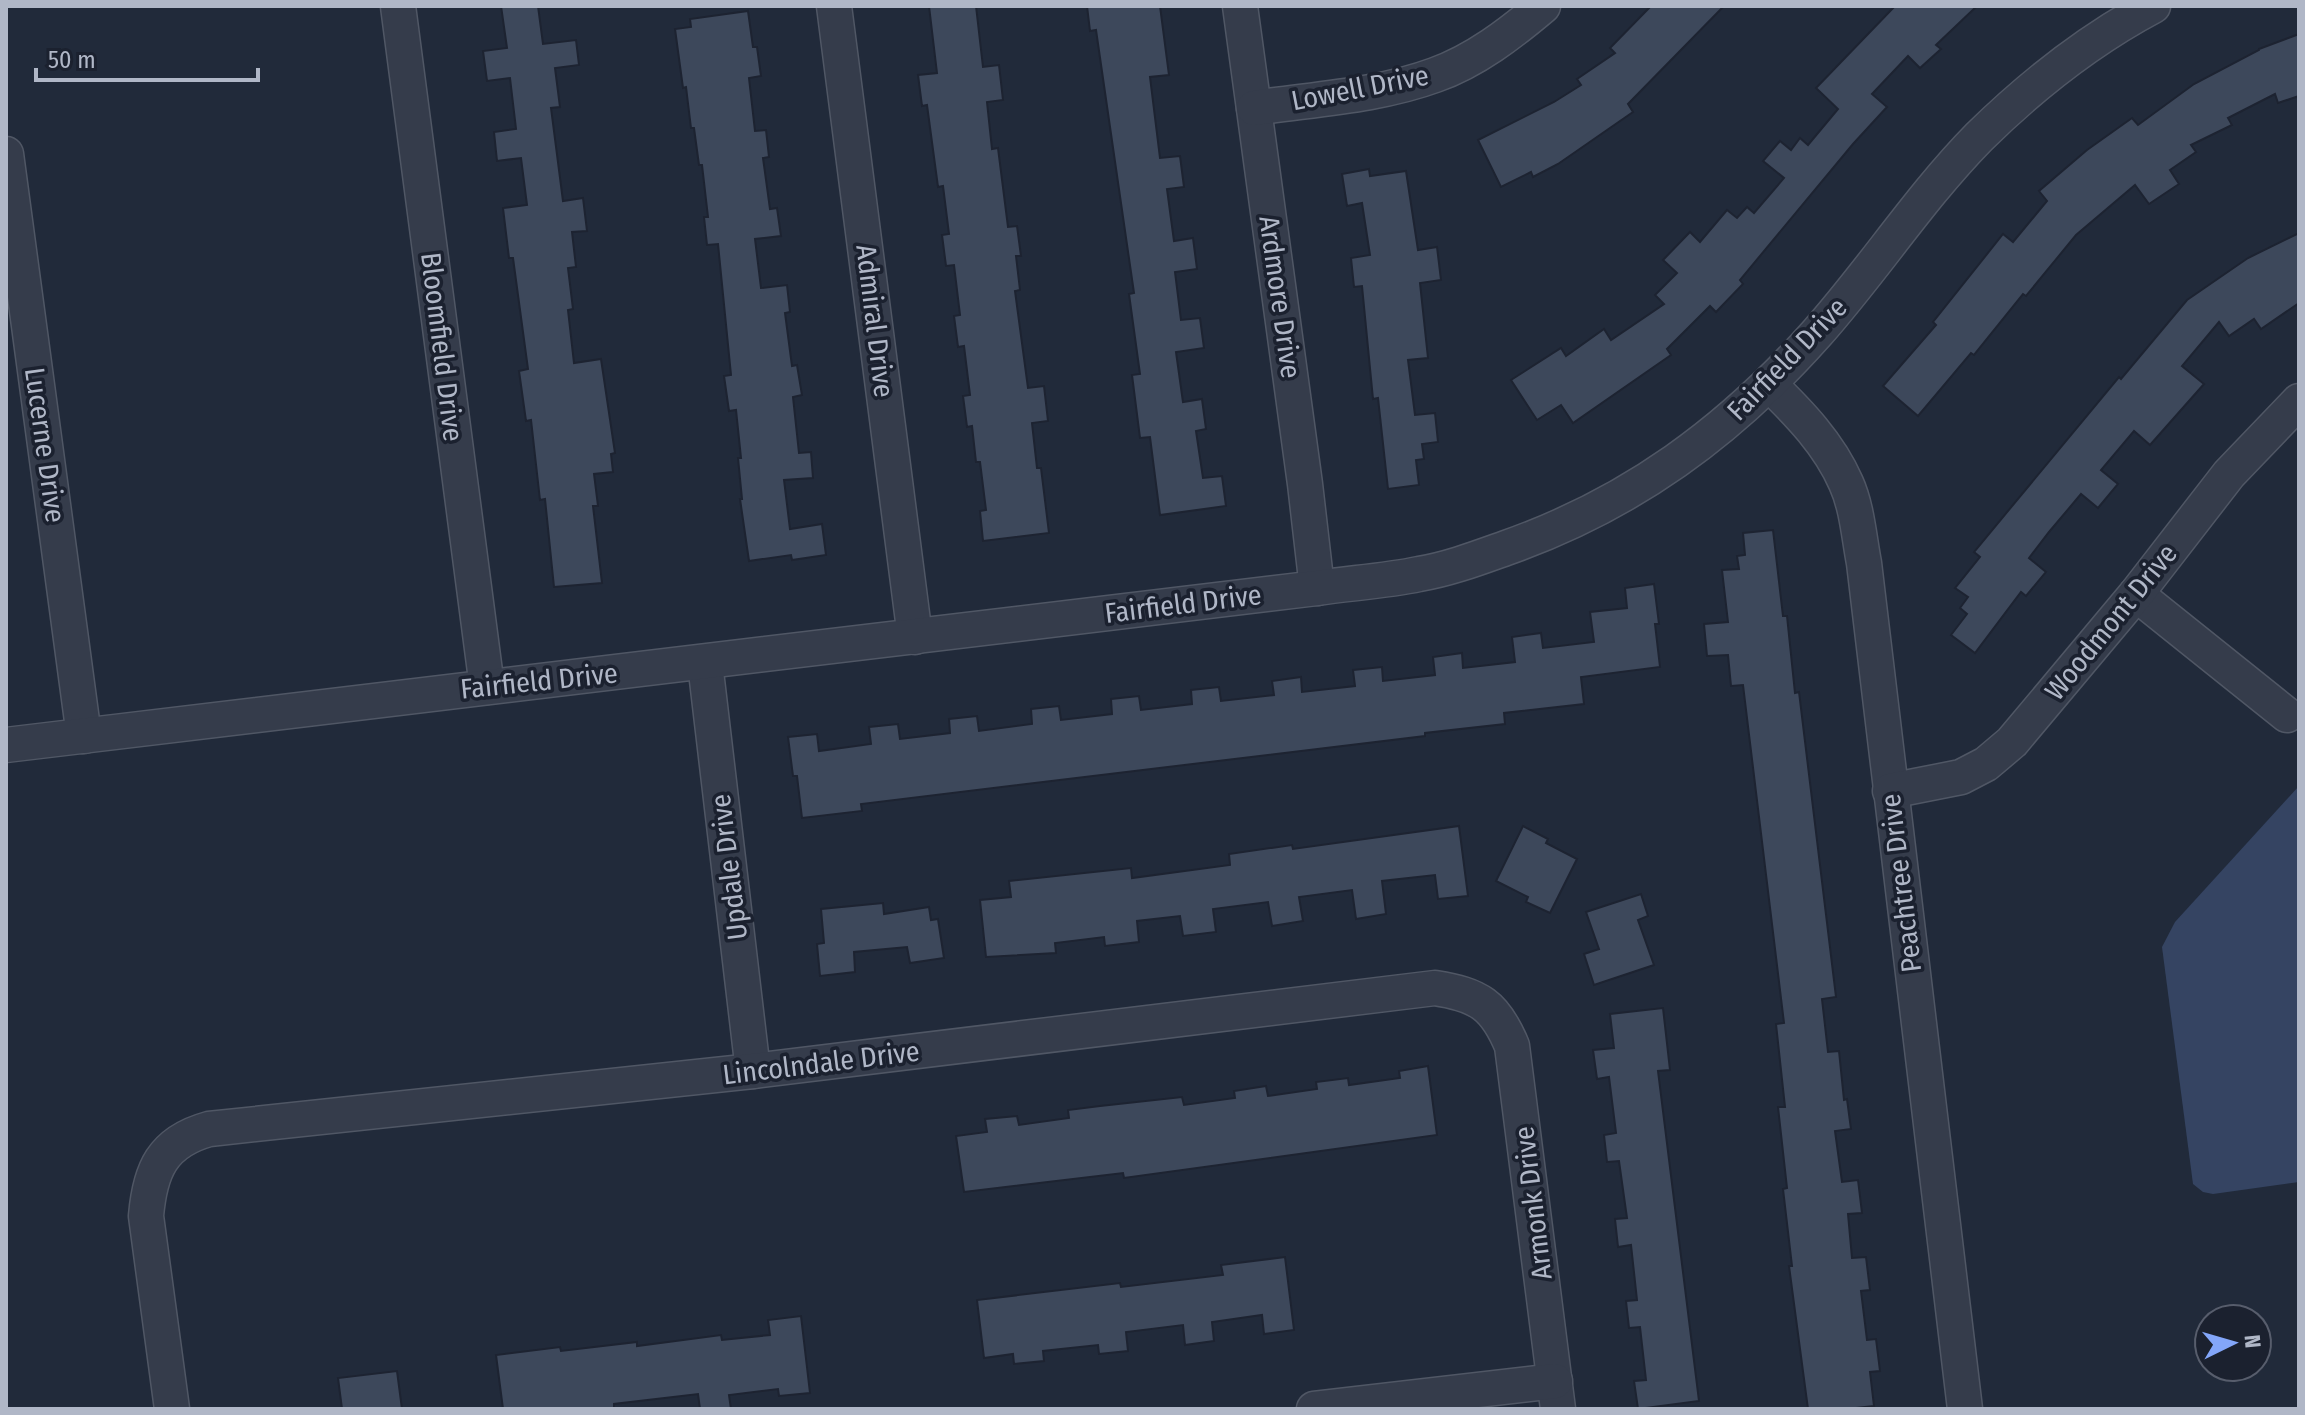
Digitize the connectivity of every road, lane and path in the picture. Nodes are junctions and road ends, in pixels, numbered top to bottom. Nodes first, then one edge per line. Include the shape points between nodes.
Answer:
1 (398, 6) edge
2 (834, 6) edge
3 (1240, 6) edge
4 (1543, 6) edge
5 (2153, 6) edge
6 (1254, 108) junction
7 (6, 154) edge
8 (1769, 384) junction
9 (2299, 401) edge
10 (1317, 588) junction
11 (2136, 594) junction
12 (915, 637) junction
13 (705, 663) junction
14 (487, 687) junction
15 (2287, 715) dead end
16 (84, 736) junction
17 (6, 745) edge
18 (1890, 791) junction
19 (1487, 1004) joint
20 (753, 1071) junction
21 (1557, 1395) edge
22 (172, 1409) edge
23 (1314, 1409) edge
24 (1965, 1409) edge

1 - 14 street, Bloomfield Drive
2 - 12 street, Admiral Drive
3 - 6 street, Ardmore Drive
4 - 6 street, Lowell Drive via 1489,47 1437,75 1388,88
5 - 8 street, Fairfield Drive via 2063,63 1978,138
6 - 10 street, Ardmore Drive
7 - 16 street, Lucerne Drive
8 - 10 street, Fairfield Drive via 1675,463 1579,520 1419,574
8 - 18 street, Peachtree Drive via 1823,442 1847,484 1864,563
9 - 11 street, Woodmont Drive via 2229,474
10 - 12 street, Fairfield Drive
11 - 15 street
11 - 18 street, Woodmont Drive via 2012,742 1986,764 1961,777
12 - 13 street, Fairfield Drive
13 - 14 street, Fairfield Drive
13 - 20 street, Updale Drive
14 - 16 street, Fairfield Drive
16 - 17 street, Fairfield Drive
18 - 24 street, Peachtree Drive
19 - 20 street, Lincolndale Drive via 1435,988
19 - 21 street, Armonk Drive via 1503,1023 1516,1062
20 - 22 street, Lincolndale Drive via 209,1129 178,1141 162,1158 146,1216
21 - 23 street

